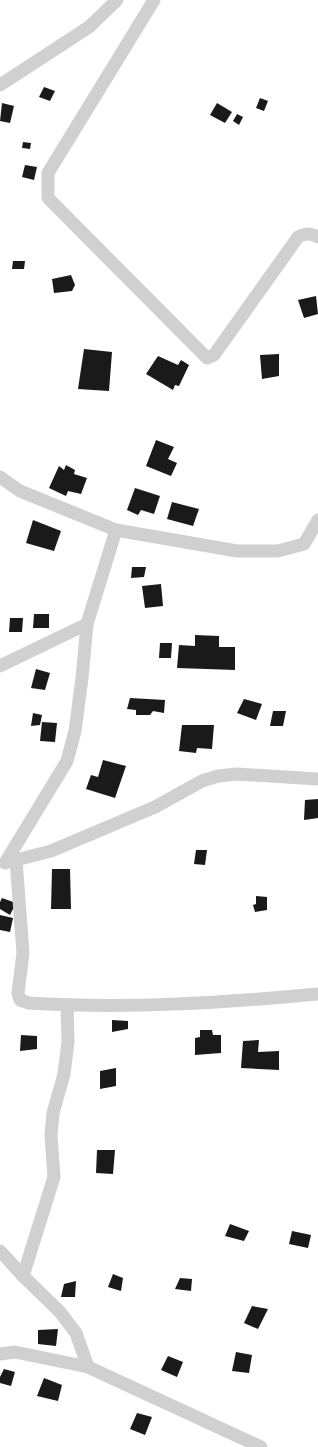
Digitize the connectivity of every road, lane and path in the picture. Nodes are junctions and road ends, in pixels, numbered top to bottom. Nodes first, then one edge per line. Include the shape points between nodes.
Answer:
1 (117, 0) edge
2 (154, 0) edge
3 (0, 85) edge
4 (318, 237) edge
5 (0, 477) edge
6 (318, 520) edge
7 (116, 530) junction
8 (87, 624) junction
9 (0, 666) edge
10 (318, 780) edge
11 (7, 862) edge
12 (318, 994) edge
13 (66, 1005) junction
14 (0, 1251) edge
15 (23, 1276) junction
16 (0, 1354) edge
17 (88, 1367) junction
18 (261, 1447) edge

1 - 3 street via 89,27
2 - 4 street via 48,173 48,198 207,358 214,355 298,237 310,233
5 - 7 street via 20,491
6 - 7 street via 304,544 261,552 236,551
7 - 8 street
8 - 9 street
8 - 11 street via 75,731 66,761
10 - 11 street via 237,774 202,780 155,807 58,848
11 - 13 street via 23,953 18,993 20,1000 29,1003
12 - 13 street via 114,1006
13 - 15 street via 68,1042 51,1135 54,1177
14 - 15 street
15 - 17 street via 60,1312 76,1333
16 - 17 street via 15,1352
17 - 18 street

